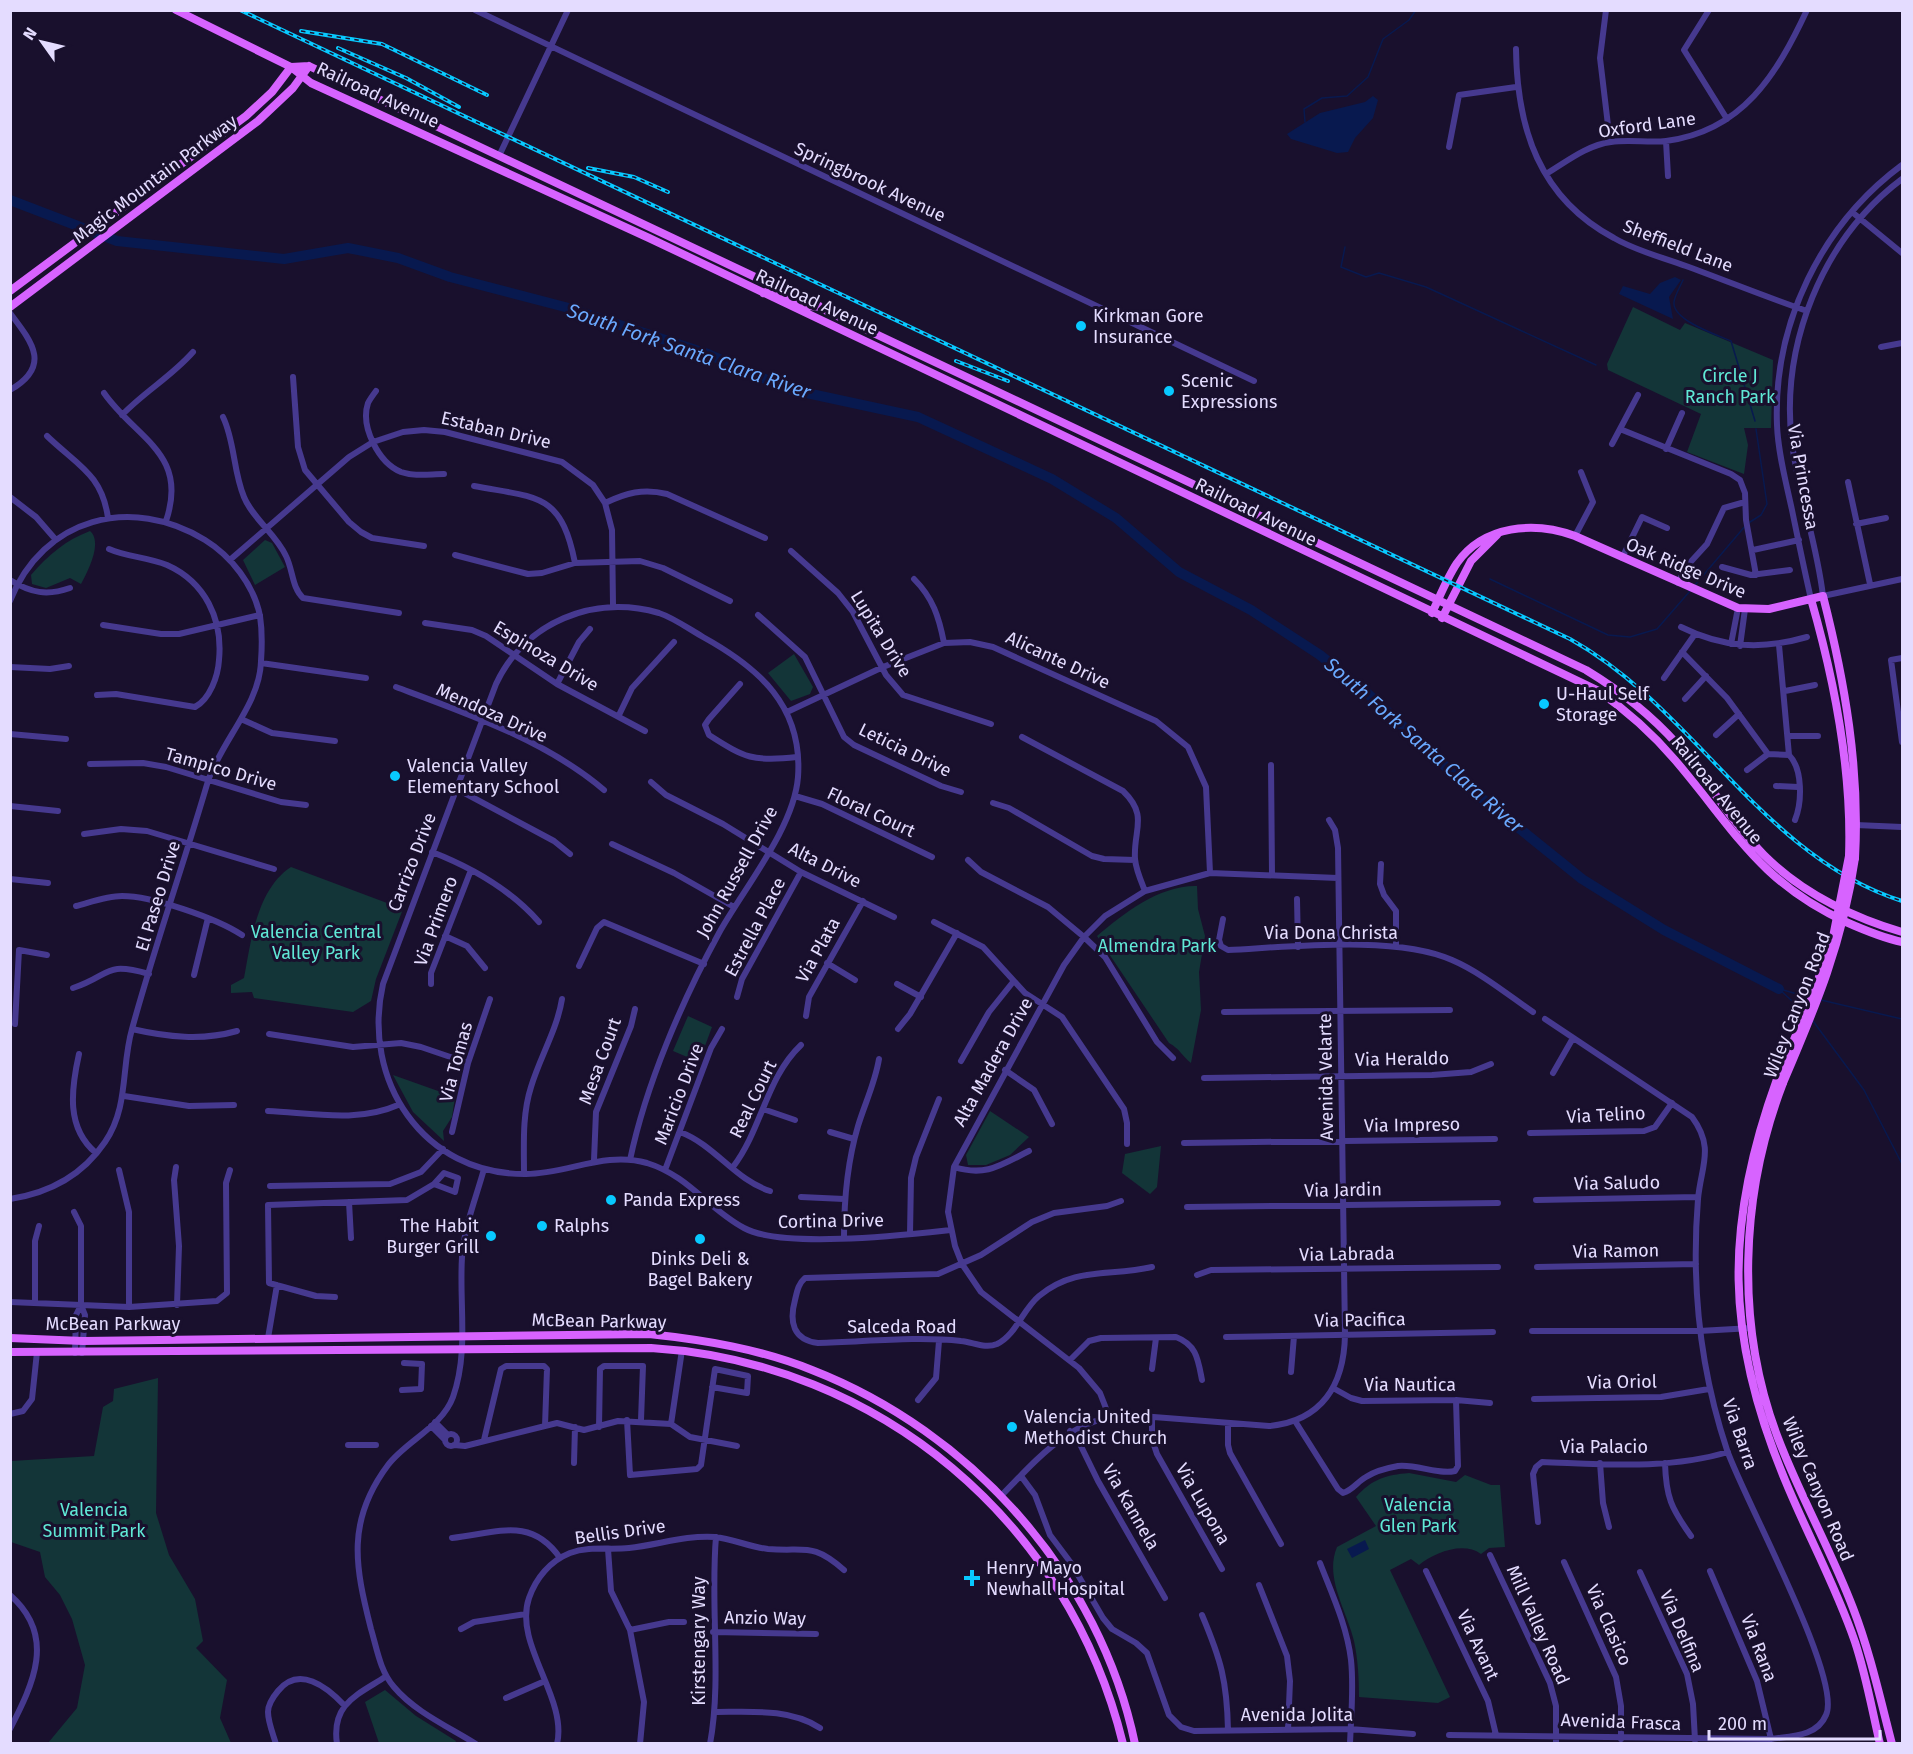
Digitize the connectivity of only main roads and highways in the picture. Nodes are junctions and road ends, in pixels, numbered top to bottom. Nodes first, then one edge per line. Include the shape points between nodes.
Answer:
1 (176, 10) edge
2 (309, 66) junction
3 (291, 67) junction
4 (302, 76) junction
5 (10, 291) edge
6 (763, 293) junction
7 (10, 306) edge
8 (819, 306) junction
9 (1497, 535) junction
10 (1823, 596) joint
11 (1811, 598) junction
12 (1438, 600) junction
13 (1448, 604) junction
14 (1432, 613) junction
15 (1442, 618) junction
16 (1853, 827) junction
17 (1902, 932) edge
18 (1902, 942) edge
19 (1780, 1081) junction
20 (319, 1337) junction
21 (10, 1338) edge
22 (268, 1338) junction
23 (10, 1352) edge
24 (244, 1352) junction
25 (271, 1352) junction
26 (1794, 1478) junction
27 (1786, 1482) junction
28 (1123, 1743) edge
29 (1135, 1743) edge
30 (1880, 1743) edge
31 (1892, 1743) edge

1 - 3 main road
2 - 3 main road, Railroad Avenue
2 - 4 main road, Magic Mountain Parkway
2 - 8 main road, Railroad Avenue
3 - 4 main road, Railroad Avenue
3 - 5 main road, Magic Mountain Parkway via 246,116
4 - 6 main road, Railroad Avenue
4 - 7 main road, Magic Mountain Parkway via 258,121
6 - 8 main road via 775,292 806,307
6 - 14 main road, Railroad Avenue
8 - 12 main road, Railroad Avenue
9 - 11 main road, Oak Ridge Drive via 1537,527 1575,536 1741,609 1769,609
9 - 12 main road, Oak Ridge Drive via 1484,538 1465,554
9 - 13 main road via 1471,561
10 - 11 main road, Oak Ridge Drive
10 - 16 main road, Via Princessa via 1847,705
11 - 16 main road, Via Princessa via 1841,738
12 - 13 main road, Railroad Avenue
12 - 14 main road, Oak Ridge Drive
13 - 15 main road
13 - 17 main road, Railroad Avenue via 1608,683 1677,745 1745,835 1782,872 1834,906
14 - 15 main road, Railroad Avenue
15 - 18 main road, Railroad Avenue via 1597,690 1647,729 1760,866 1786,888 1831,915
16 - 19 main road, Wiley Canyon Road, bridge via 1852,857 1829,952
19 - 26 main road, Wiley Canyon Road via 1752,1204 1748,1253 1752,1328 1765,1397
19 - 27 main road, Wiley Canyon Road via 1753,1150 1739,1225 1737,1282 1751,1383
20 - 22 main road, McBean Parkway
20 - 25 main road via 278,1343
20 - 29 main road, McBean Parkway via 649,1334 761,1353 838,1381 900,1414 954,1453 1001,1496 1064,1574 1085,1610 1110,1663
21 - 22 main road, McBean Parkway
22 - 24 main road
23 - 24 main road, McBean Parkway
24 - 25 main road, McBean Parkway
25 - 28 main road, McBean Parkway via 591,1347 682,1350 785,1373 855,1403 935,1453 985,1495 1033,1552 1076,1616 1106,1684
26 - 27 main road
26 - 31 main road, Wiley Canyon Road via 1853,1608
27 - 30 main road, Wiley Canyon Road via 1856,1644

